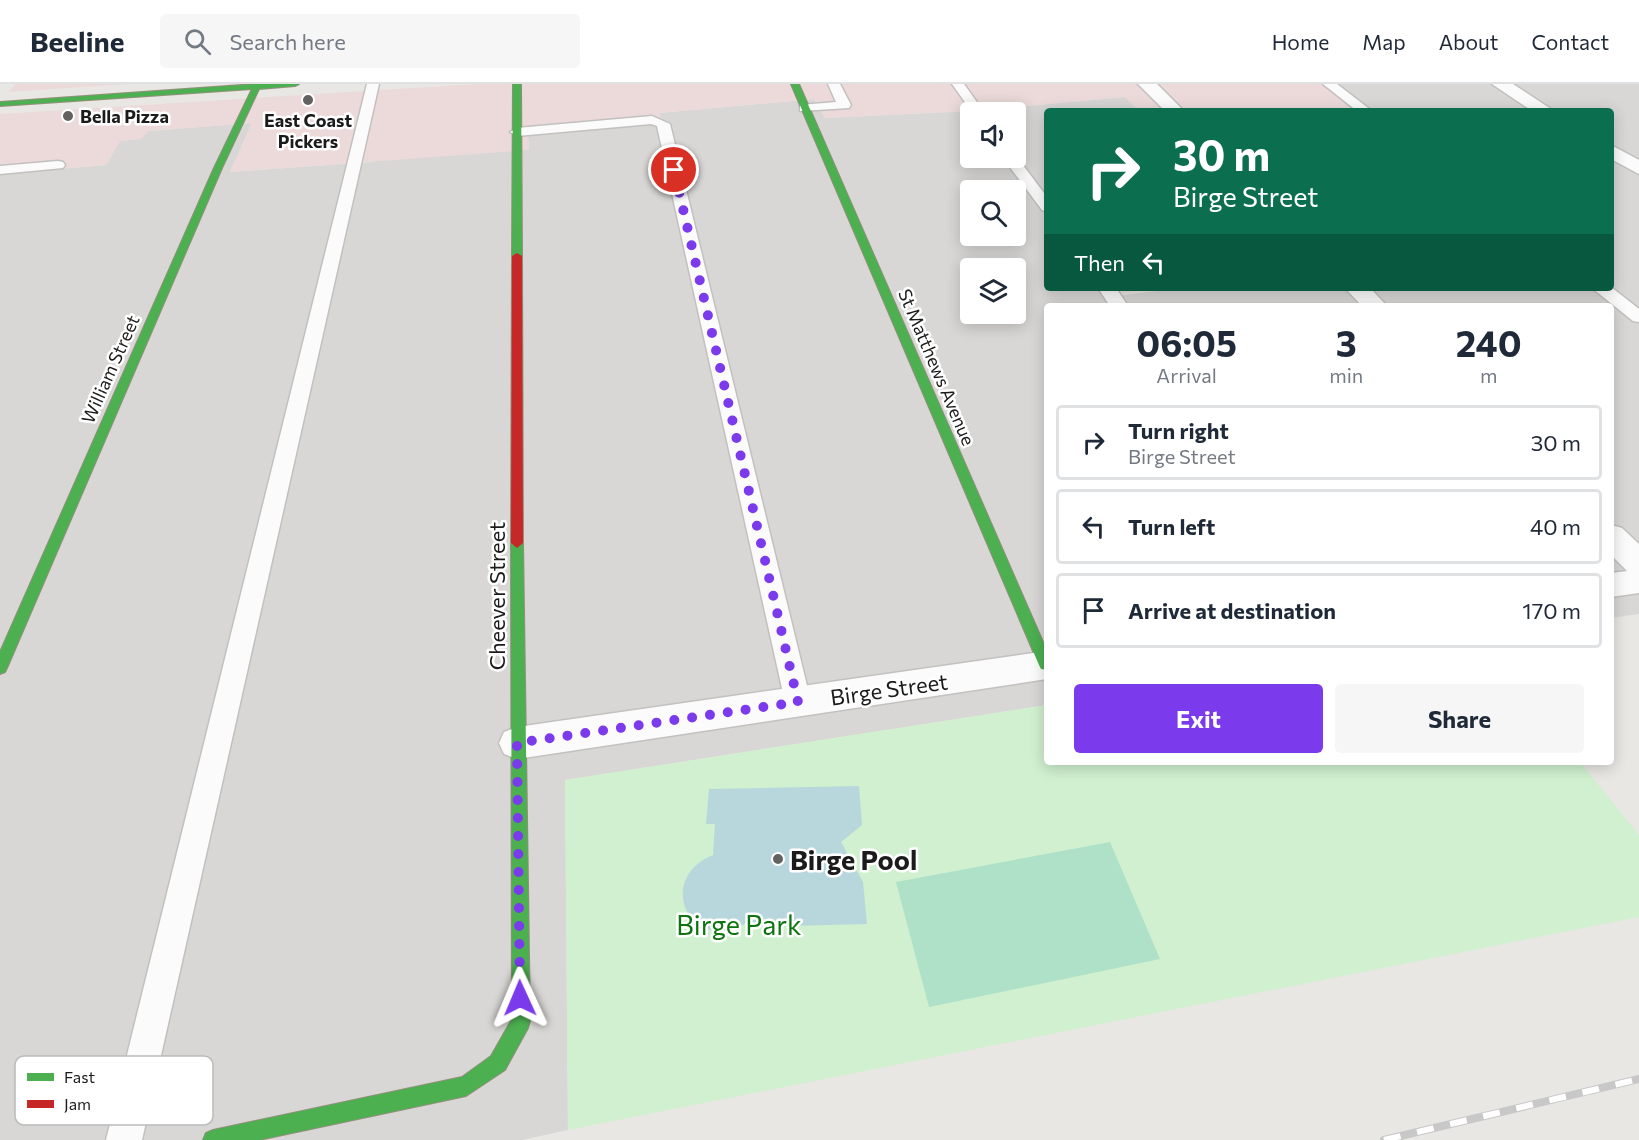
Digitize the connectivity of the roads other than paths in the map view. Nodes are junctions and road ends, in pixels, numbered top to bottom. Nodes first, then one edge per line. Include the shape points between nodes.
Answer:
1 (295, 84) edge
2 (373, 84) edge
3 (517, 84) edge
4 (795, 84) edge
5 (834, 84) edge
6 (958, 84) edge
7 (1147, 84) edge
8 (1329, 84) edge
9 (1501, 84) edge
10 (257, 86) junction
11 (179, 88) edge
12 (971, 102) edge
13 (0, 104) edge
14 (805, 108) junction
15 (1172, 108) edge
16 (1361, 108) edge
17 (1540, 108) edge
18 (517, 132) junction
19 (1614, 153) edge
20 (58, 165) dead end
21 (1018, 168) edge
22 (1639, 168) edge
23 (0, 170) edge
24 (1044, 203) edge
25 (1360, 291) edge
26 (1604, 291) edge
27 (1372, 303) edge
28 (1639, 317) edge
29 (1614, 539) edge
30 (1639, 563) edge
31 (1639, 581) edge
32 (1614, 585) edge
33 (1044, 660) edge
34 (1044, 665) edge
35 (0, 668) edge
36 (798, 702) junction
37 (517, 743) junction
38 (144, 1056) edge
39 (128, 1125) edge
40 (124, 1140) edge
41 (213, 1140) edge

1 - 10 street
2 - 38 lane
3 - 18 street, Cheever Street
4 - 14 street, St Matthews Avenue
5 - 14 lane via 843,105
6 - 12 lane
7 - 15 street
8 - 16 lane
9 - 17 street
10 - 11 street
10 - 35 street, William Street
11 - 13 street
14 - 33 street, St Matthews Avenue
18 - 36 lane via 652,120 663,124
18 - 37 street, Cheever Street
19 - 22 street
20 - 23 lane
21 - 24 lane
25 - 27 street
26 - 28 lane
29 - 30 street
31 - 32 street
34 - 36 street, Birge Street
36 - 37 street, Birge Street
37 - 41 street, Cheever Street via 521,1021 498,1063 466,1086
39 - 40 lane

